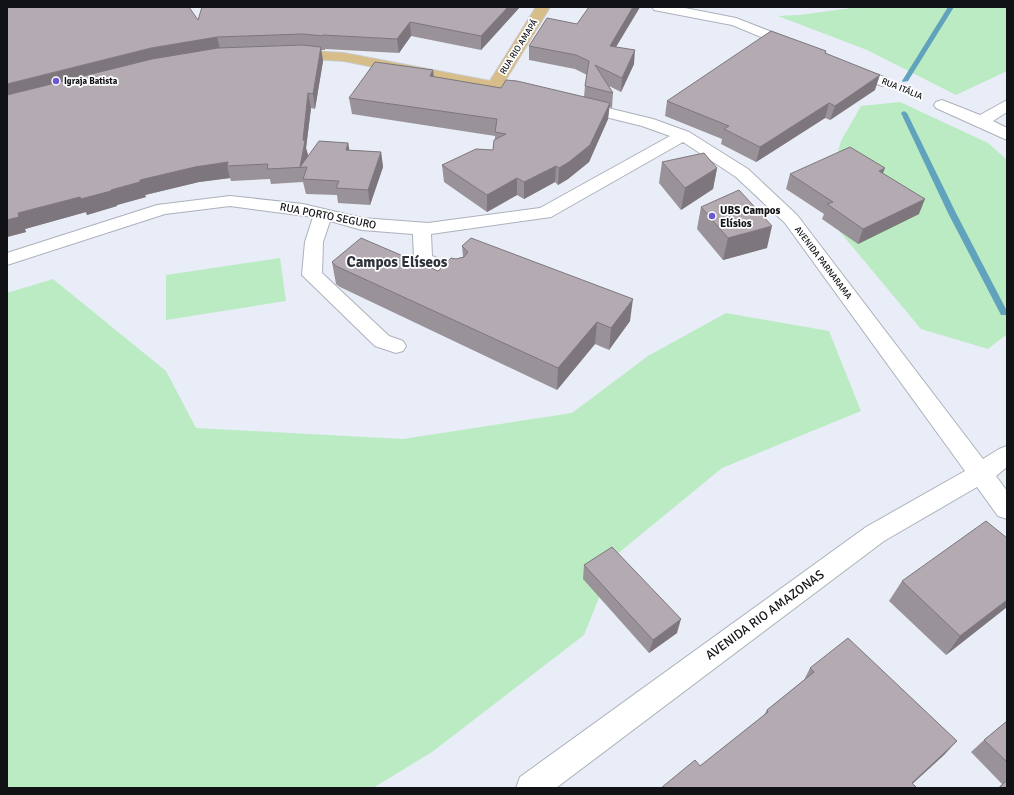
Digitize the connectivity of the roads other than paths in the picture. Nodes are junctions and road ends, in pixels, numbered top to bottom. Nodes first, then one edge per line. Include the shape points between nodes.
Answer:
1 (543, 7) edge
2 (658, 7) edge
3 (809, 52) edge
4 (282, 55) edge
5 (838, 63) edge
6 (882, 81) road end
7 (563, 102) edge
8 (942, 105) road end
9 (1007, 105) edge
10 (982, 121) junction
11 (683, 135) junction
12 (1007, 135) edge
13 (323, 214) junction
14 (422, 229) junction
15 (7, 259) edge
16 (457, 274) edge
17 (396, 346) dead end
18 (1007, 455) edge
19 (980, 474) junction
20 (1007, 509) edge
21 (531, 788) edge

1 - 4 main road, RUA RIO AMAPÁ via 502,88 344,57
2 - 3 street via 738,17
5 - 6 street, RUA ITÁLIA
7 - 11 street, AVENIDA PARNARAMA via 647,122
8 - 10 street
9 - 10 street
10 - 12 street
11 - 14 street, RUA PORTO SEGURO via 545,213
11 - 19 street, AVENIDA PARNARAMA via 742,173 791,219
13 - 14 street, RUA PORTO SEGURO via 362,224
13 - 15 street, RUA PORTO SEGURO via 303,209 230,201 163,209
13 - 17 street via 314,242 312,275 382,341
14 - 16 street via 423,259
18 - 19 street, AVENIDA RIO AMAZONAS
19 - 20 street, AVENIDA PARNARAMA
19 - 21 street, AVENIDA RIO AMAZONAS via 875,534

